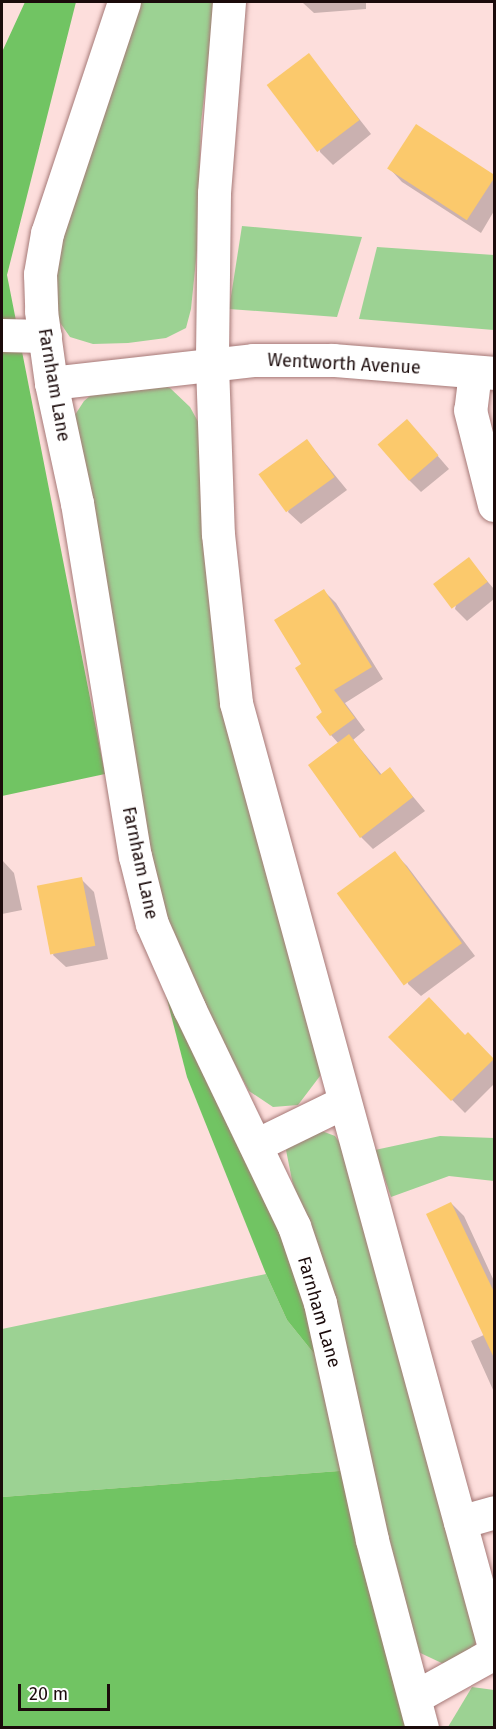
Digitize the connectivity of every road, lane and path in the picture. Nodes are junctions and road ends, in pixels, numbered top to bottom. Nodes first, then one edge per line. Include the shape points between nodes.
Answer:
1 (124, 2) edge
2 (229, 2) edge
3 (2, 335) edge
4 (45, 336) junction
5 (212, 365) junction
6 (485, 372) edge
7 (51, 383) junction
8 (495, 505) edge
9 (344, 1102) junction
10 (256, 1145) junction
11 (495, 1512) edge
12 (460, 1522) junction
13 (495, 1647) edge
14 (495, 1653) edge
15 (418, 1713) edge

1 - 4 street, Farnham Lane via 47,233 40,273
2 - 5 street via 214,193
3 - 4 street
4 - 7 street, Farnham Lane
5 - 6 street, Wentworth Avenue via 253,360 333,360
5 - 7 street, Wentworth Avenue
5 - 9 street via 218,534 236,703
6 - 8 street via 470,410
7 - 10 street, Farnham Lane via 79,515 135,856 152,924
9 - 10 street
9 - 12 street
10 - 15 street, Farnham Lane via 294,1226 320,1303 372,1540
11 - 12 street
12 - 13 street
14 - 15 street, Farnham Lane

